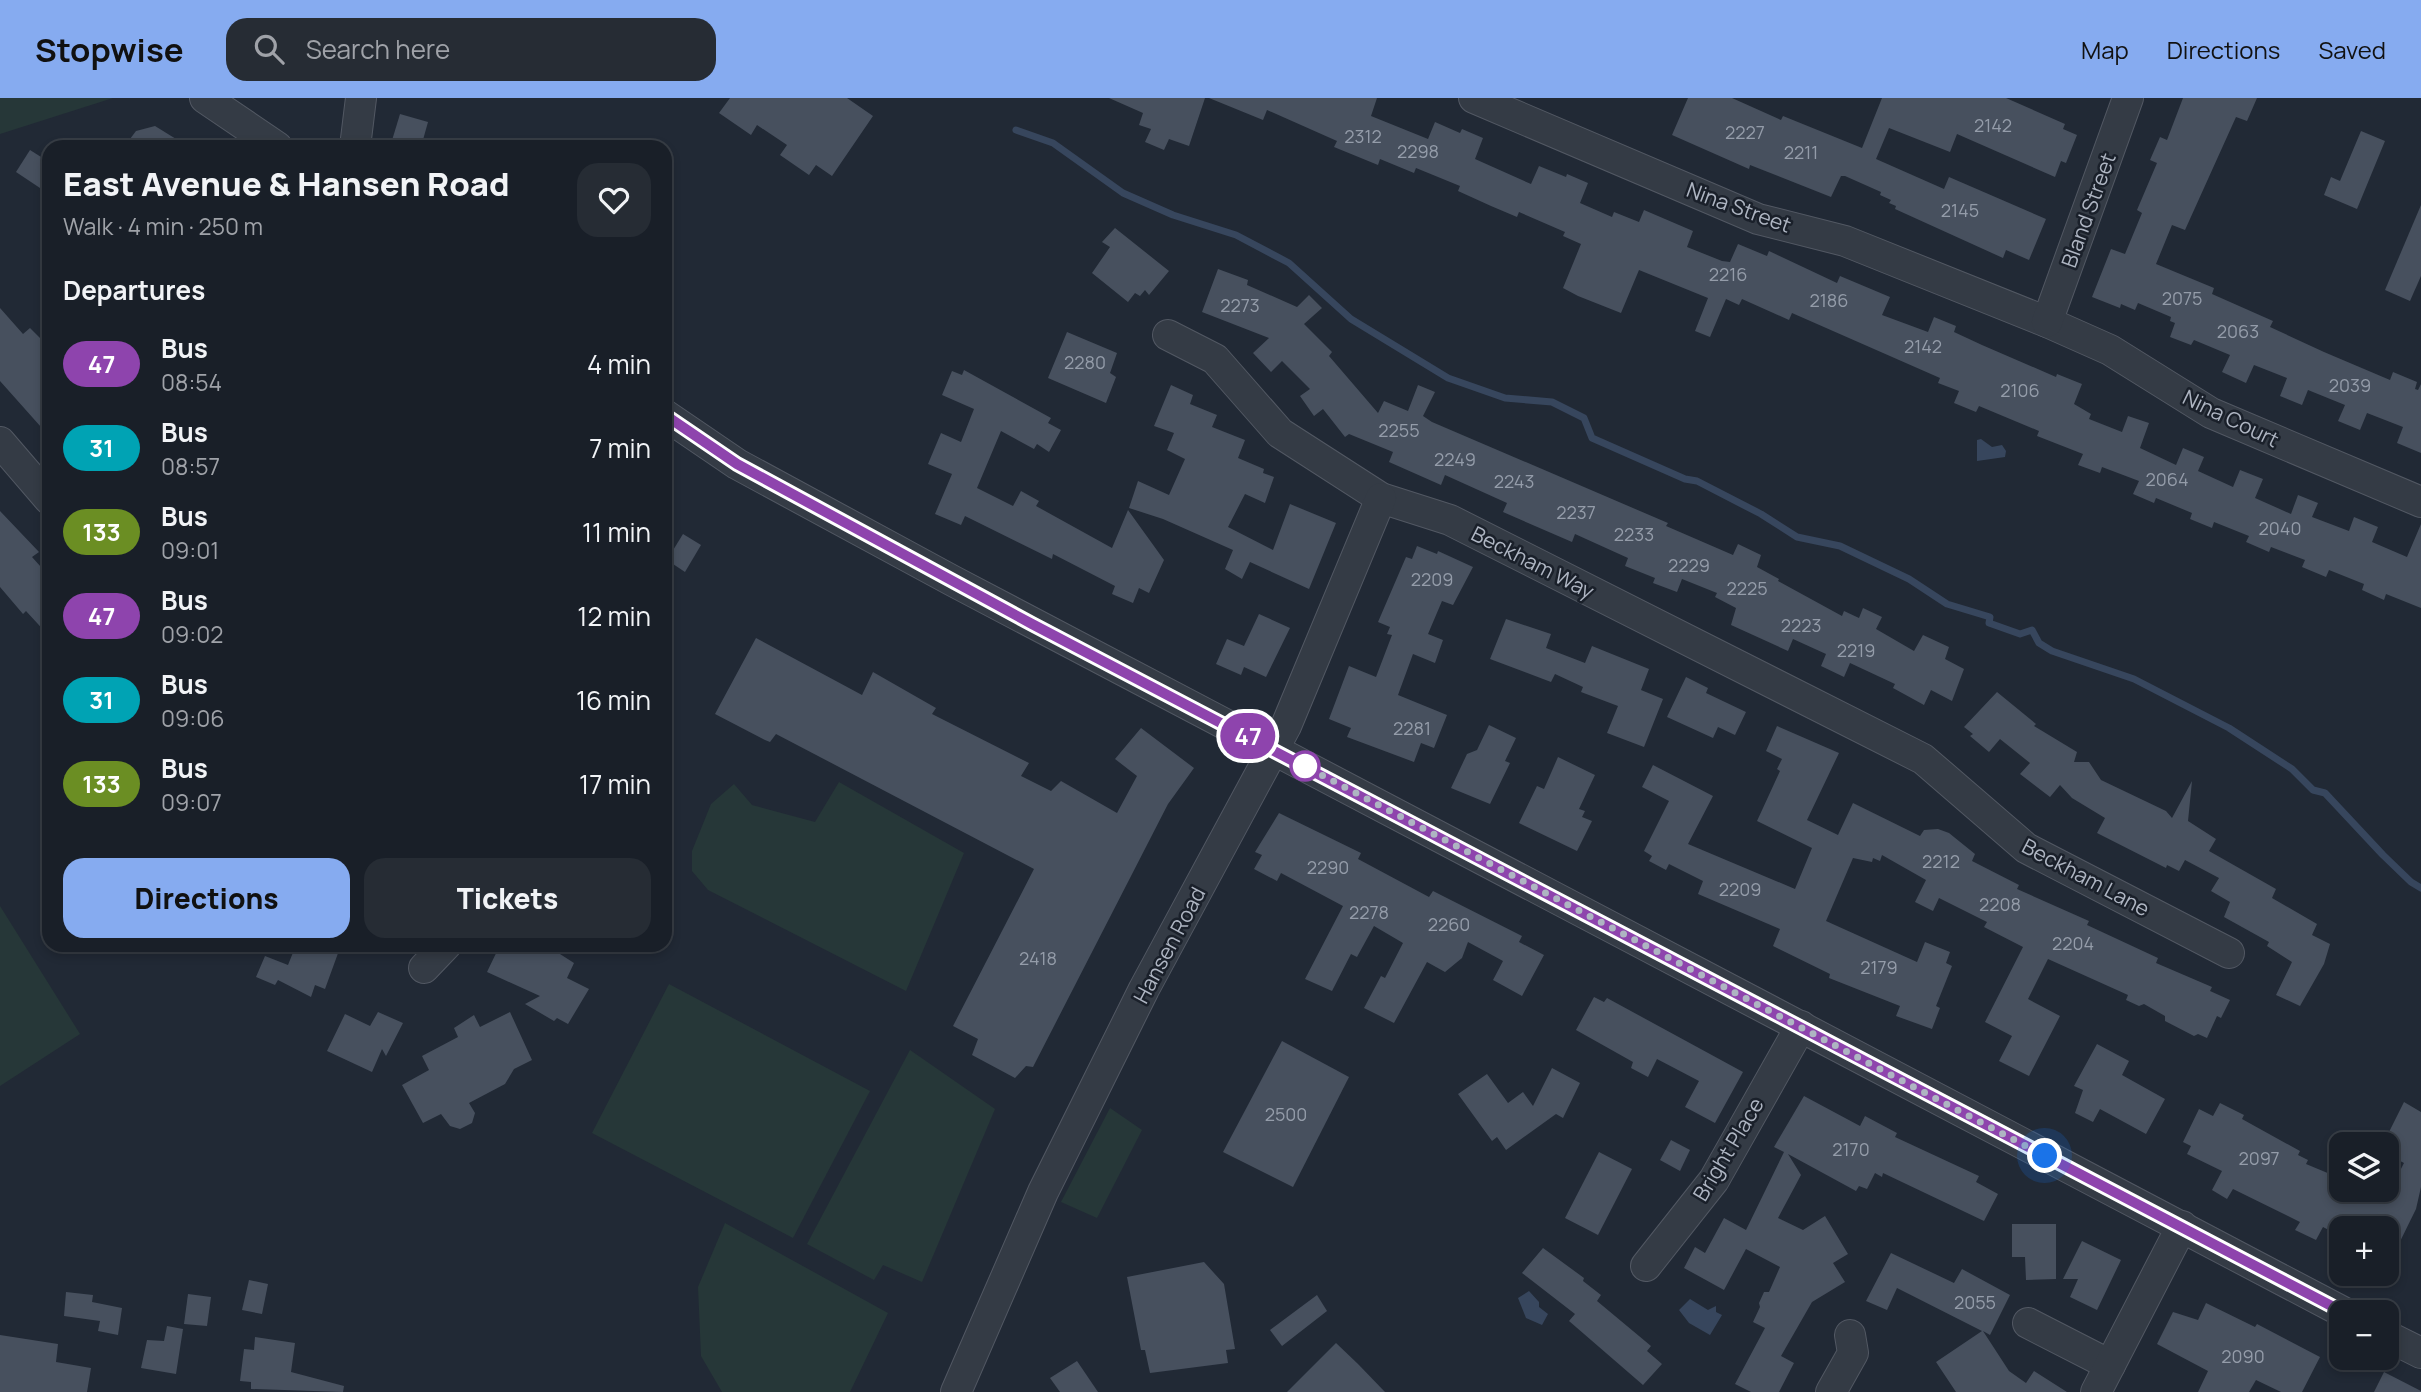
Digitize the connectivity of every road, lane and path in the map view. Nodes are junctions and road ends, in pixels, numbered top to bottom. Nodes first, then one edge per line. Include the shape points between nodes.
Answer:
1 (205, 98) edge
2 (361, 98) edge
3 (1474, 98) edge
4 (2124, 99) edge
5 (267, 140) edge
6 (356, 140) edge
7 (2047, 322) junction
8 (1168, 335) dead end
9 (672, 420) edge
10 (0, 442) edge
11 (42, 491) edge
12 (1381, 498) junction
13 (2421, 502) edge
14 (1274, 750) junction
15 (1923, 759) joint
16 (439, 952) edge
17 (2229, 953) dead end
18 (424, 968) dead end
19 (1801, 1026) junction
20 (2182, 1226) junction
21 (1646, 1266) dead end
22 (2329, 1305) edge
23 (2028, 1322) dead end
24 (1850, 1335) dead end
25 (2399, 1342) edge
26 (2421, 1353) edge
27 (2110, 1365) junction
28 (956, 1392) edge
29 (1832, 1392) edge
30 (2096, 1392) edge

1 - 5 street
2 - 6 street
3 - 7 street, Nina Street via 1758,219 1845,241
4 - 7 street, Bland Street
7 - 13 street, Nina Court via 2110,351 2211,413
8 - 12 street, Beckham Way via 1215,359 1280,433
9 - 14 street via 737,464
10 - 11 street
12 - 14 street, Hansen Road
12 - 15 street, Beckham Way via 1450,520
14 - 19 street
14 - 28 street, Hansen Road via 1144,989 1049,1181
15 - 17 street, Beckham Lane via 2026,848
16 - 18 street
19 - 20 street
19 - 21 street, Bright Place via 1714,1180
20 - 22 street
20 - 27 street
23 - 27 street
24 - 29 street via 1853,1353
25 - 26 street
27 - 30 street

